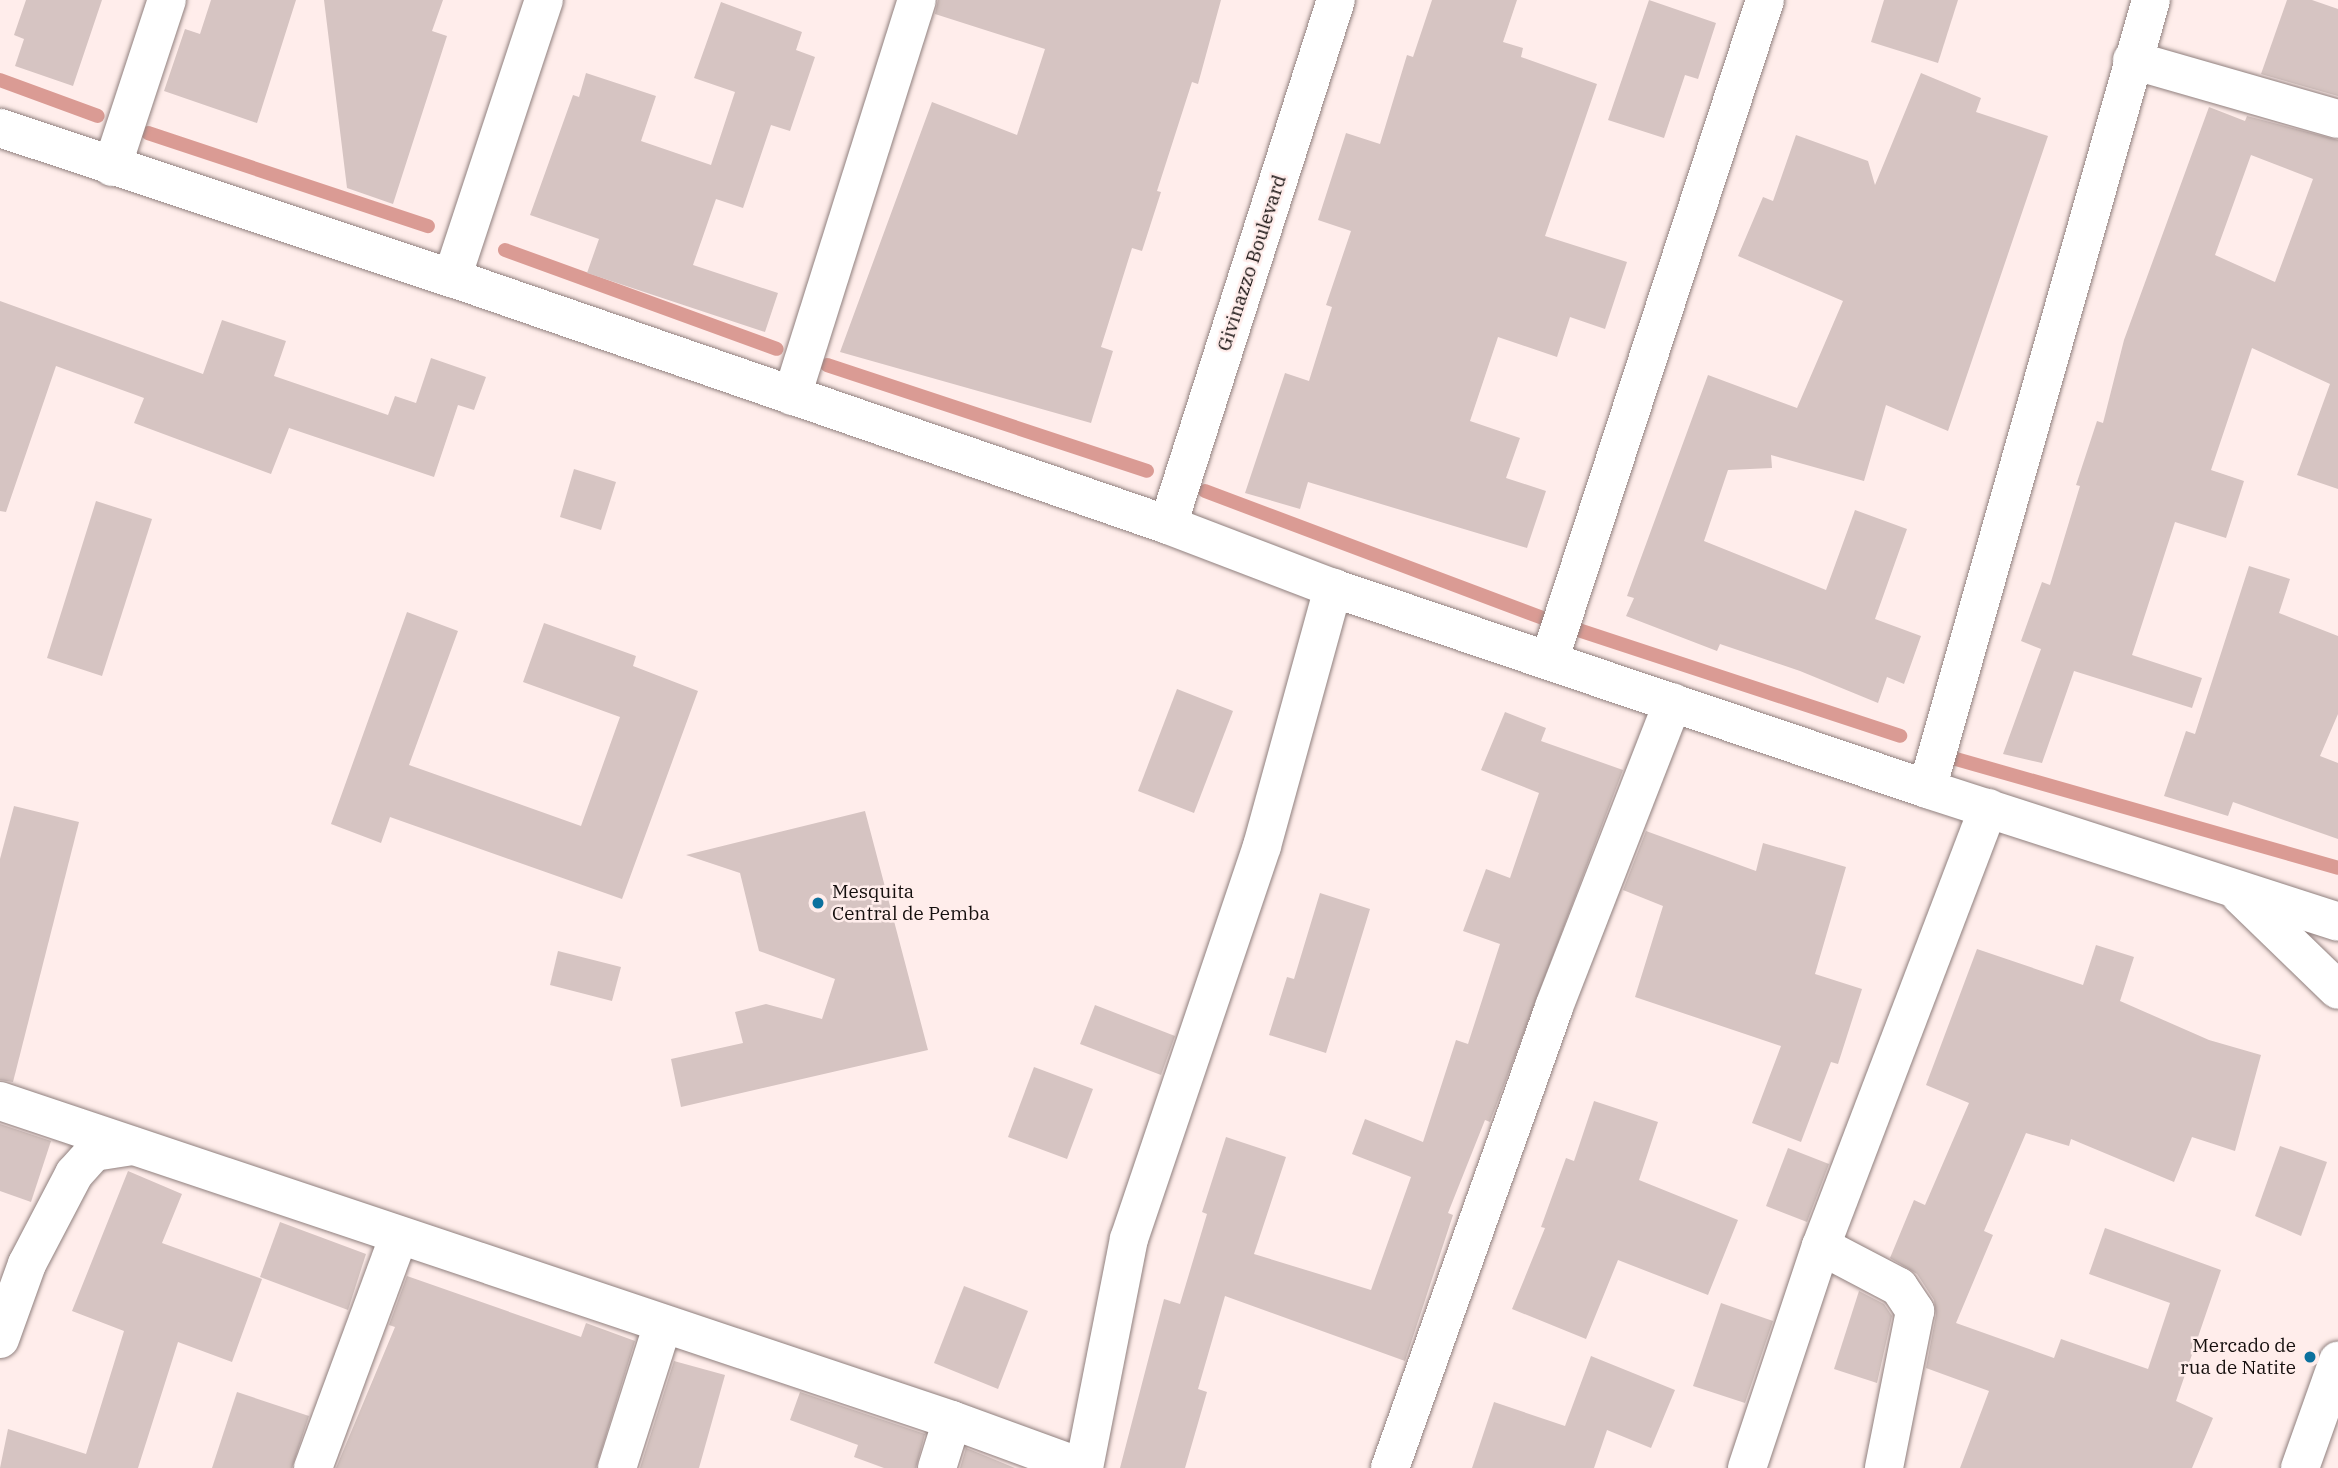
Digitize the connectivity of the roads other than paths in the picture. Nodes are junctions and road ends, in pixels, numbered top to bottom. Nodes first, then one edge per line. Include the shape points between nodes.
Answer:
1 (167, 0) edge
2 (544, 0) edge
3 (917, 0) edge
4 (1336, 0) edge
5 (1765, 0) edge
6 (2151, 0) edge
7 (2132, 60) junction
8 (2338, 119) edge
9 (0, 128) edge
10 (112, 167) junction
11 (453, 278) junction
12 (792, 396) junction
13 (1168, 525) junction
14 (1333, 588) junction
15 (1549, 661) junction
16 (1673, 702) junction
17 (1927, 789) junction
18 (1988, 808) junction
19 (2233, 889) junction
20 (2338, 922) edge
21 (2338, 990) edge
22 (0, 1101) edge
23 (133, 1146) junction
24 (399, 1235) junction
25 (1821, 1246) junction
26 (663, 1324) junction
27 (0, 1339) edge
28 (2338, 1362) edge
29 (952, 1420) junction
30 (313, 1468) edge
31 (617, 1468) edge
32 (937, 1468) edge
33 (1083, 1468) edge
34 (1390, 1468) edge
35 (1748, 1468) edge
36 (1884, 1468) edge
37 (2300, 1468) edge

1 - 10 street
2 - 11 street
3 - 12 street
4 - 13 street, Givinazzo Boulevard
5 - 15 street
6 - 7 street
7 - 8 street
7 - 17 street
9 - 10 street
10 - 11 street
11 - 12 street
12 - 13 street
13 - 14 street
14 - 15 street
14 - 33 street via 1262,846 1129,1239
15 - 16 street
16 - 17 street
16 - 34 street via 1554,1007
17 - 18 street
18 - 19 street
18 - 25 street
19 - 20 street
19 - 21 street
22 - 23 street
23 - 24 street
23 - 27 street via 94,1152 74,1174 27,1264
24 - 26 street
24 - 30 street
25 - 35 street
25 - 36 street via 1899,1287 1915,1311
26 - 29 street
26 - 31 street
28 - 37 street
29 - 32 street
29 - 33 street

